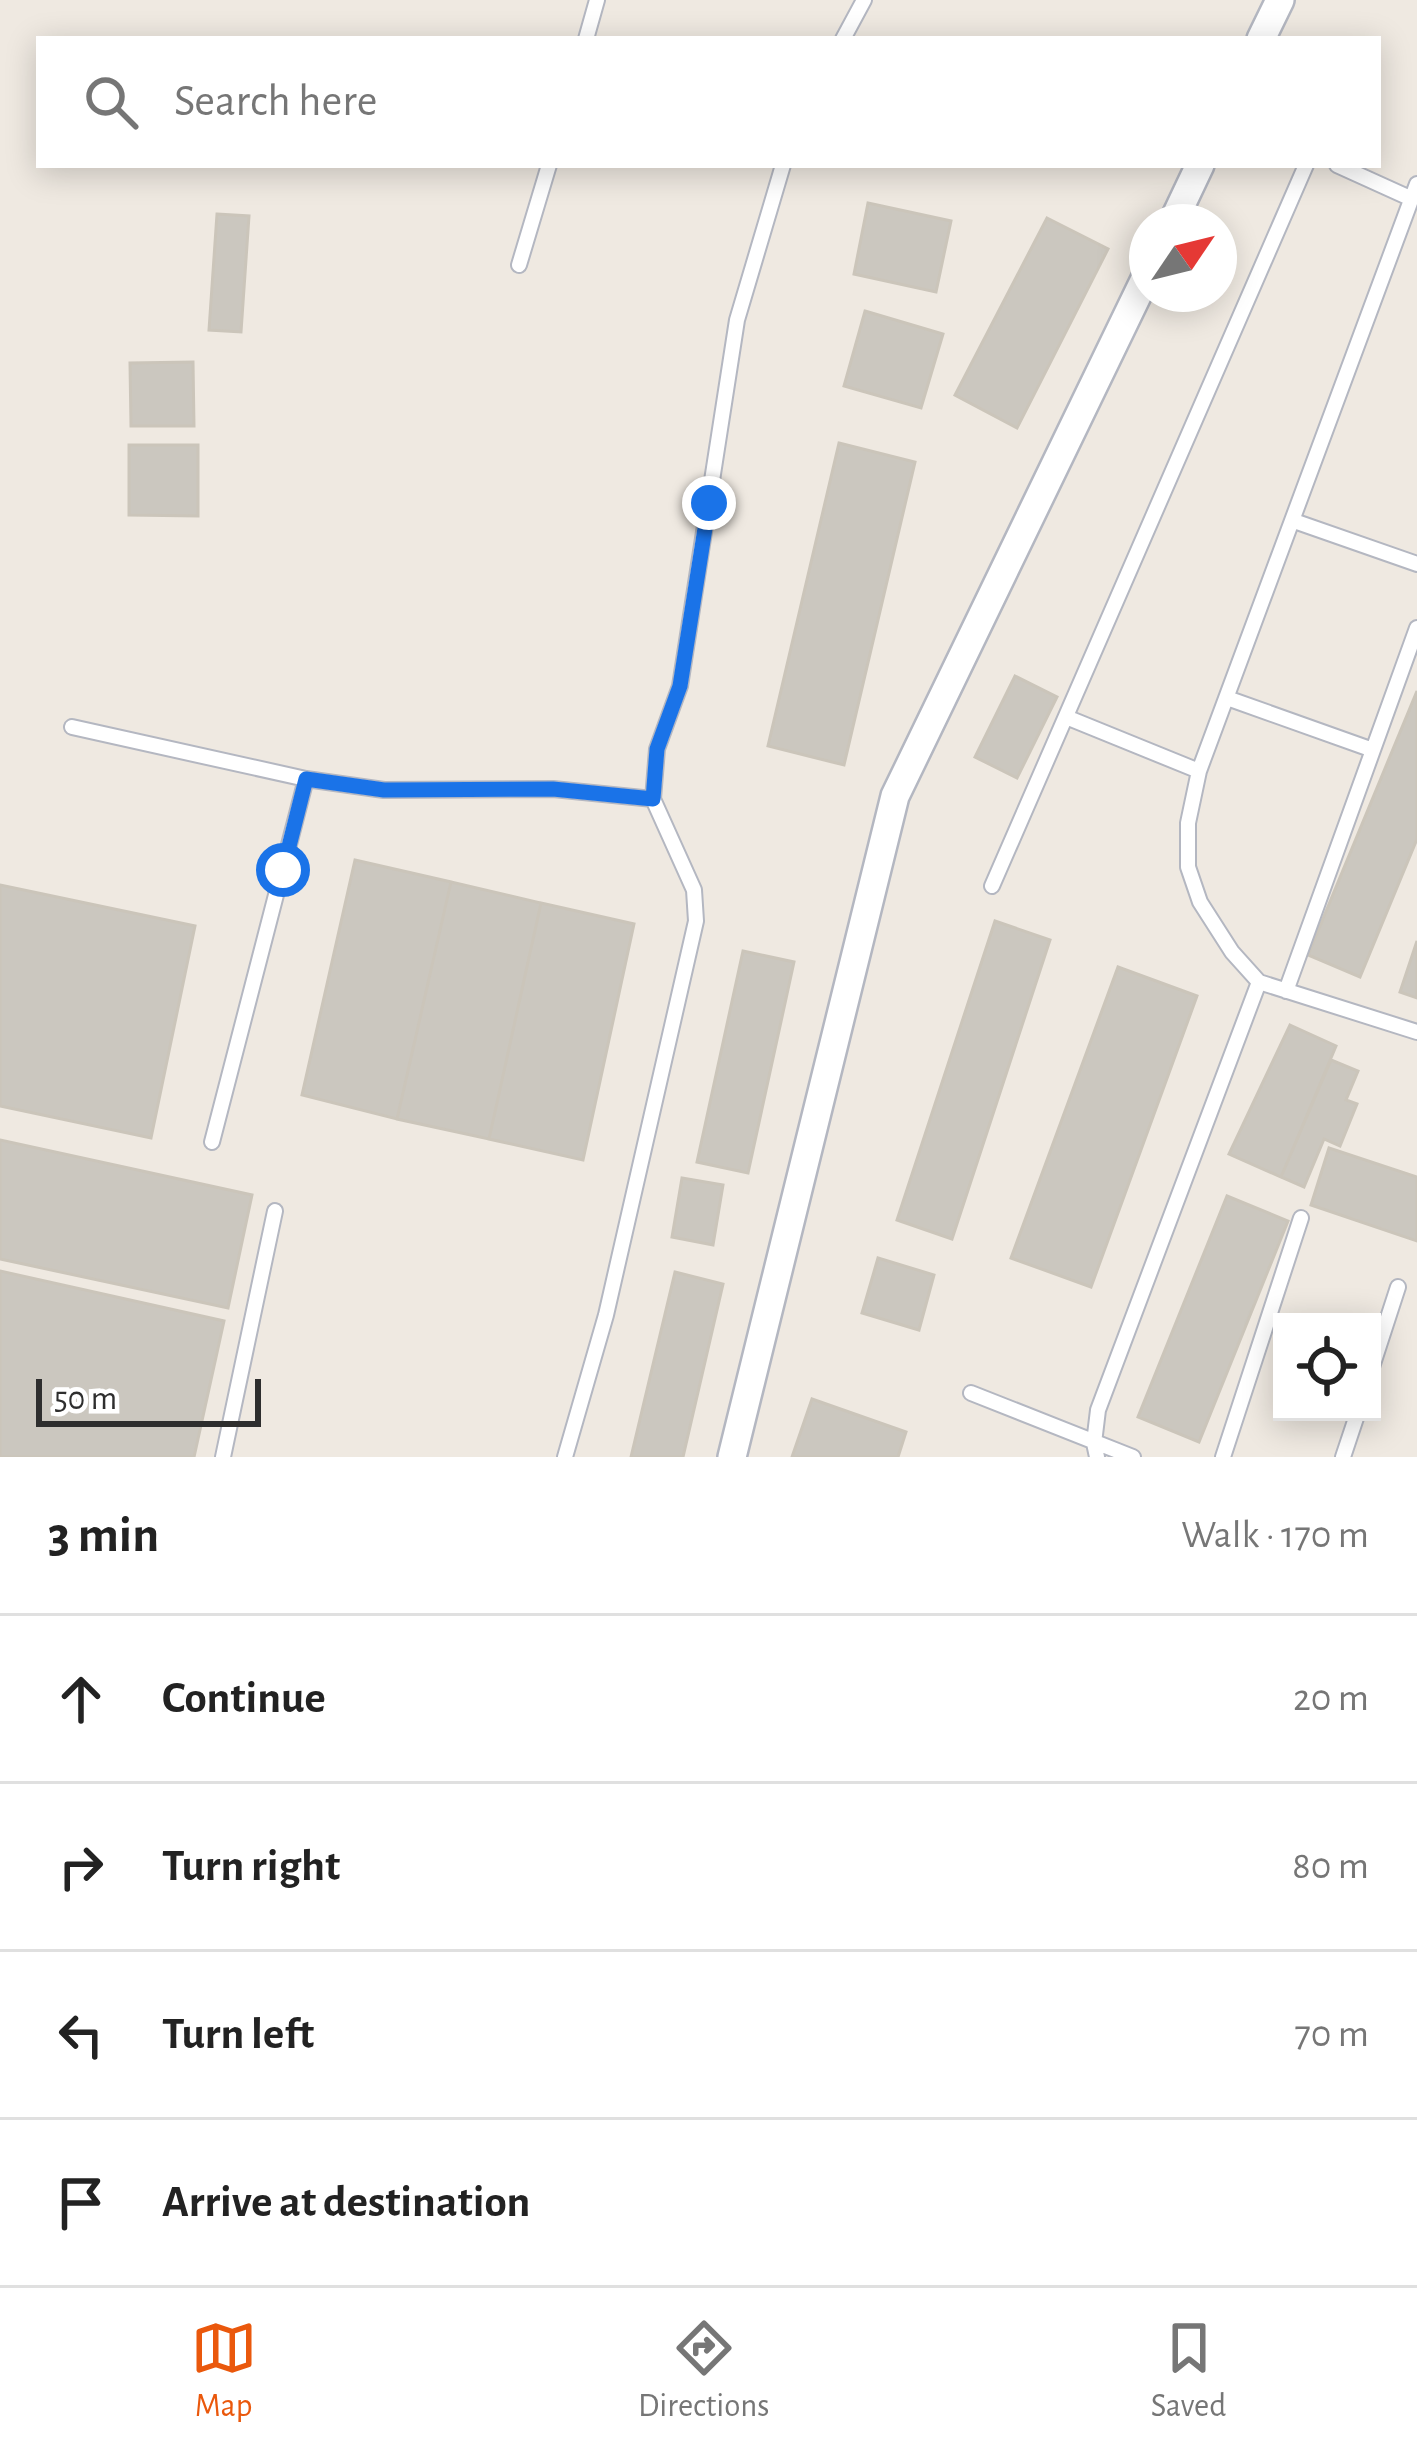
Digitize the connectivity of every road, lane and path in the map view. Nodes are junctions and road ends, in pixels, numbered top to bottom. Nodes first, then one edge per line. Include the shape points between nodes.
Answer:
1 (598, 0) edge
2 (864, 0) edge
3 (1280, 0) edge
4 (587, 36) edge
5 (845, 36) edge
6 (1262, 36) edge
7 (547, 168) edge
8 (782, 168) edge
9 (1199, 168) edge
10 (1305, 168) edge
11 (1346, 168) edge
12 (1414, 191) edge
13 (1182, 204) edge
14 (519, 265) dead end
15 (1129, 312) edge
16 (1294, 521) junction
17 (1417, 564) edge
18 (1417, 628) edge
19 (1227, 698) junction
20 (1066, 716) junction
21 (72, 727) dead end
22 (1373, 750) junction
23 (1198, 771) junction
24 (306, 779) junction
25 (653, 799) junction
26 (992, 886) dead end
27 (1259, 982) junction
28 (1286, 991) junction
29 (1417, 1032) edge
30 (212, 1142) dead end
31 (275, 1211) dead end
32 (1300, 1218) dead end
33 (1398, 1287) dead end
34 (1381, 1339) edge
35 (971, 1393) dead end
36 (1355, 1421) edge
37 (1095, 1450) edge
38 (223, 1457) edge
39 (565, 1457) edge
40 (732, 1457) edge
41 (1133, 1457) edge
42 (1223, 1457) edge
43 (1343, 1457) edge

1 - 4 lane
2 - 5 lane
3 - 6 street
7 - 14 lane
8 - 25 lane via 737,320 680,686 657,749
9 - 13 street
10 - 20 lane
11 - 12 lane
12 - 16 lane
15 - 40 street via 896,796
16 - 17 lane
16 - 19 lane
18 - 22 lane
19 - 22 lane
19 - 23 lane
20 - 23 lane
20 - 26 lane
21 - 24 lane
22 - 28 lane
23 - 27 lane via 1188,867 1200,902
24 - 25 lane via 384,790 553,789
24 - 30 lane
25 - 39 lane via 694,890 696,921 606,1315
27 - 28 lane
27 - 37 lane via 1098,1410
28 - 29 lane
31 - 38 lane
32 - 42 lane
33 - 34 lane
35 - 37 lane
36 - 43 lane
37 - 41 lane

